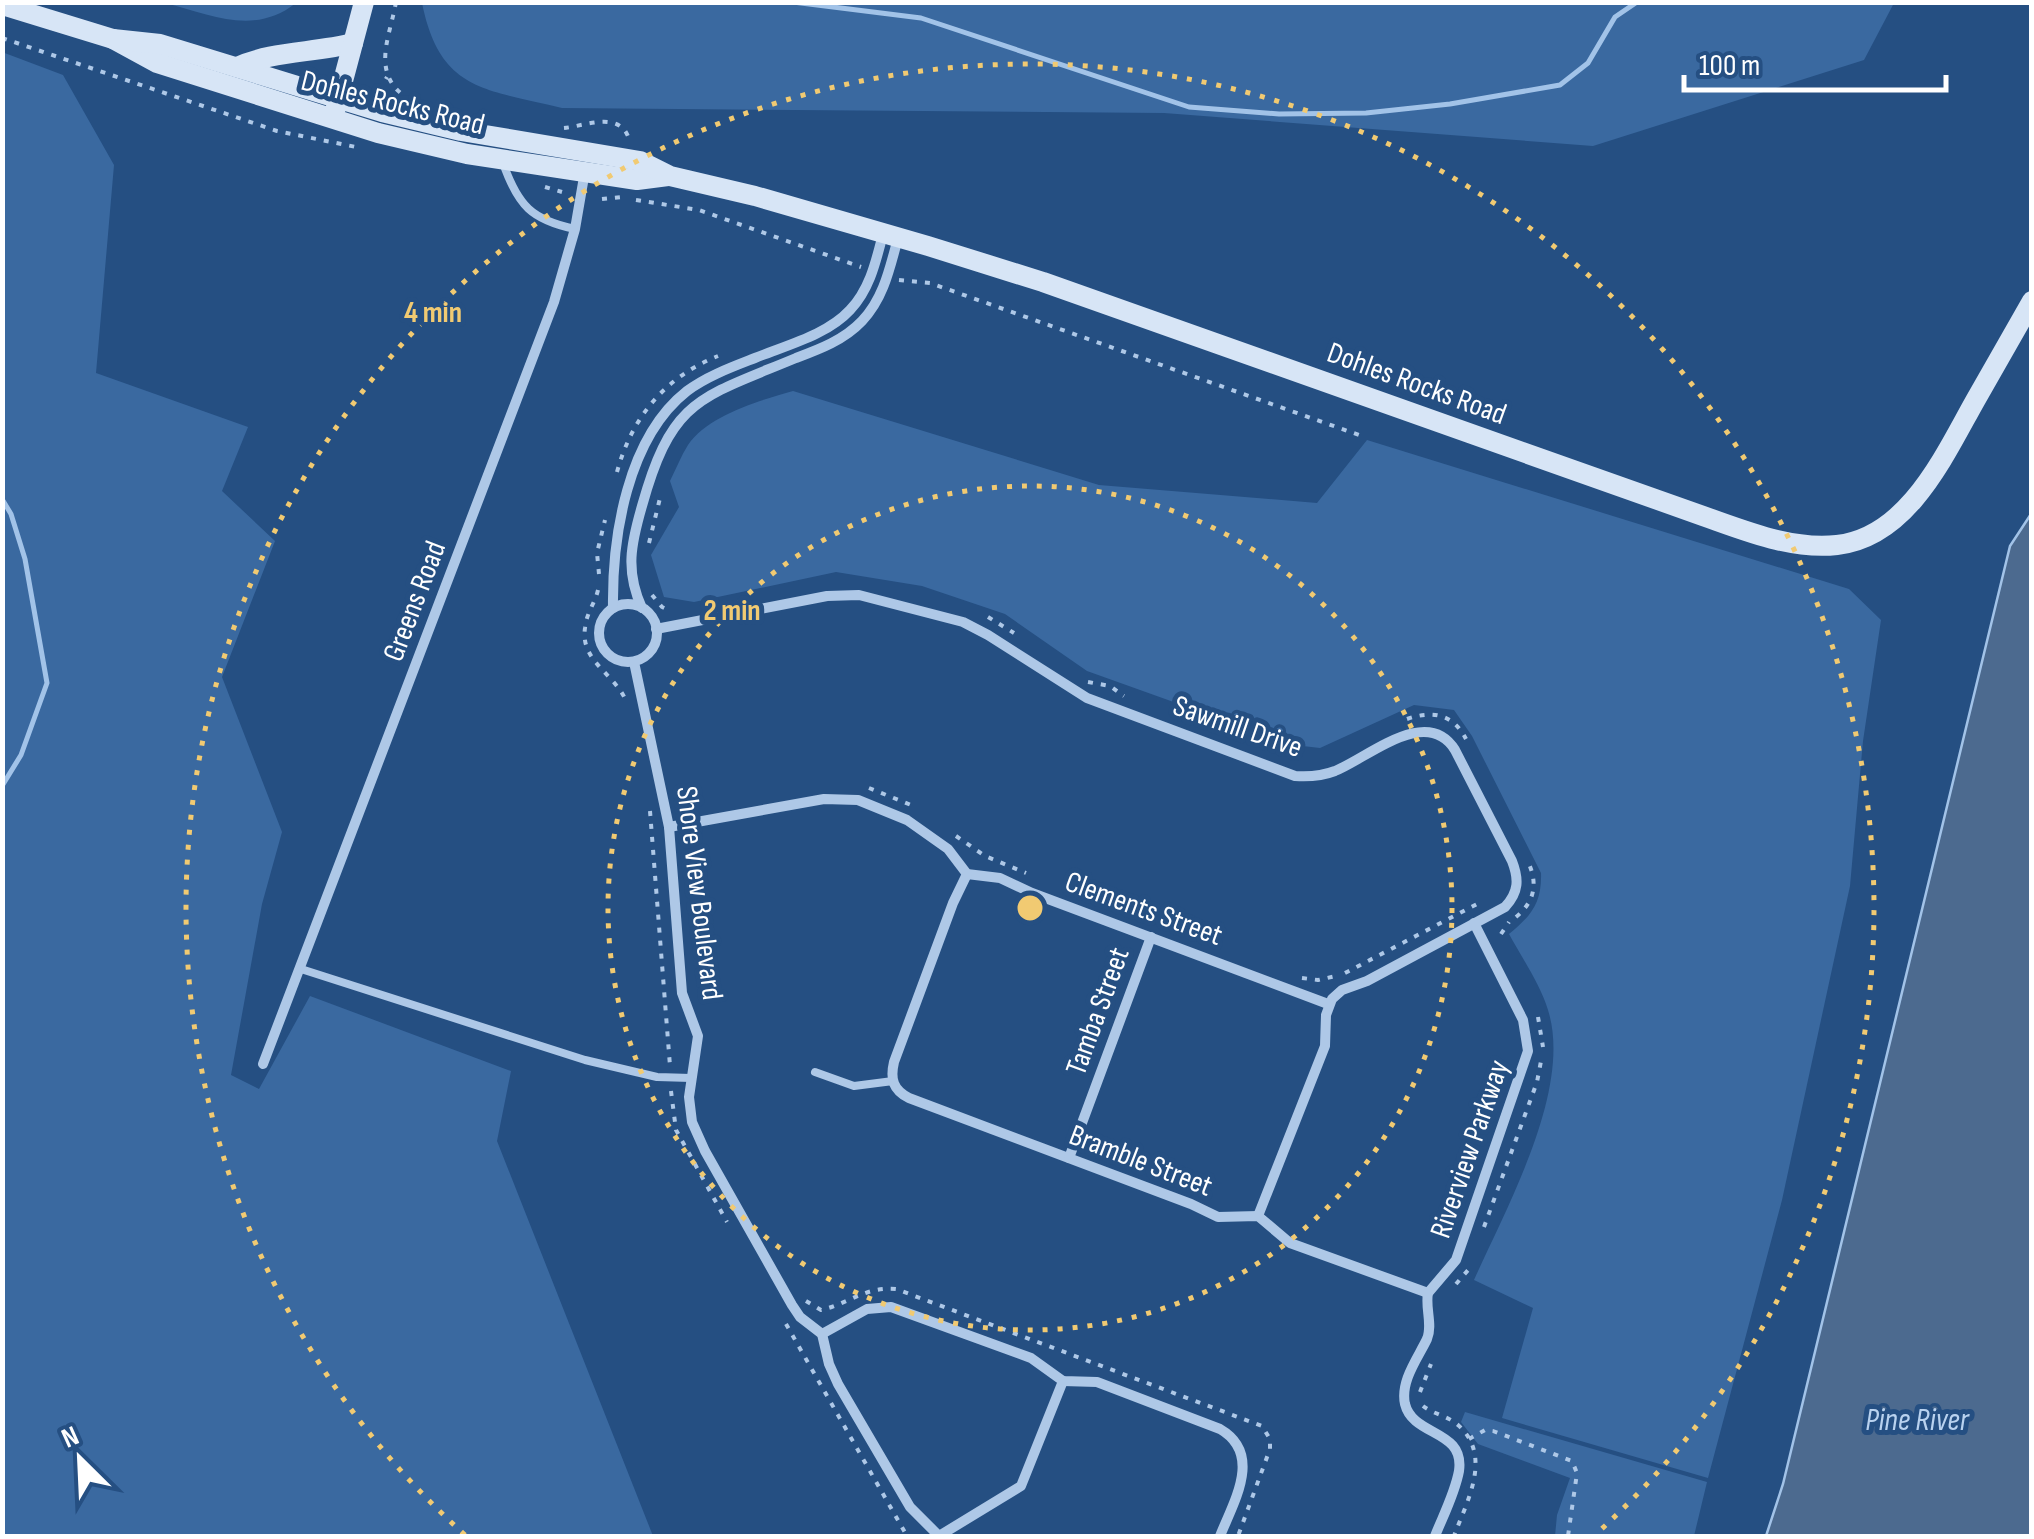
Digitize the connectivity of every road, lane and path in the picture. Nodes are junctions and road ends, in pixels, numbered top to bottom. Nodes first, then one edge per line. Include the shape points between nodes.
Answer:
1 (364, 2) edge
2 (396, 2) edge
3 (2, 4) edge
4 (2, 38) edge
5 (113, 39) junction
6 (353, 43) junction
7 (237, 67) junction
8 (388, 77) junction
9 (379, 90) dead end
10 (338, 98) junction
11 (420, 102) dead end
12 (332, 120) junction
13 (560, 128) dead end
14 (364, 148) dead end
15 (629, 148) dead end
16 (501, 160) junction
17 (586, 161) junction
18 (542, 185) dead end
19 (562, 192) dead end
20 (622, 198) dead end
21 (575, 230) junction
22 (890, 236) junction
23 (866, 268) dead end
24 (898, 289) dead end
25 (2032, 301) edge
26 (1358, 434) dead end
27 (662, 482) dead end
28 (646, 550) dead end
29 (599, 582) dead end
30 (650, 591) dead end
31 (613, 608) junction
32 (642, 608) junction
33 (678, 610) dead end
34 (976, 614) dead end
35 (656, 630) junction
36 (1022, 639) dead end
37 (634, 662) junction
38 (1080, 679) dead end
39 (1128, 699) dead end
40 (630, 714) dead end
41 (1394, 726) dead end
42 (1467, 741) dead end
43 (860, 786) dead end
44 (674, 792) dead end
45 (705, 806) dead end
46 (912, 806) dead end
47 (669, 827) junction
48 (956, 836) dead end
49 (1529, 864) dead end
50 (967, 874) junction
51 (1030, 875) dead end
52 (1487, 906) dead end
53 (1474, 923) junction
54 (1498, 926) dead end
55 (1501, 934) junction
56 (1151, 937) junction
57 (1502, 944) dead end
58 (300, 969) junction
59 (1300, 977) dead end
60 (1328, 1004) junction
61 (1535, 1010) dead end
62 (263, 1064) dead end
63 (815, 1072) dead end
64 (691, 1078) junction
65 (893, 1080) junction
66 (1069, 1158) junction
67 (1258, 1216) junction
68 (1480, 1238) dead end
69 (1474, 1255) dead end
70 (1448, 1288) dead end
71 (1428, 1293) junction
72 (782, 1315) dead end
73 (822, 1334) junction
74 (1432, 1362) dead end
75 (1064, 1381) junction
76 (1469, 1440) junction
77 (907, 1536) edge
78 (939, 1536) edge
79 (1220, 1536) edge
80 (1435, 1536) edge
81 (1454, 1536) edge
82 (1568, 1536) edge

1 - 6 street
2 - 8 path via 384,58
3 - 5 street, Dohles Rocks Road
4 - 14 path via 277,131
5 - 7 street, Dohles Rocks Road via 160,44
5 - 12 street, Dohles Rocks Road via 157,63
6 - 7 street via 258,57
6 - 10 street
7 - 10 street, Dohles Rocks Road
8 - 9 path
8 - 11 path via 401,94
10 - 12 street
10 - 17 street, Dohles Rocks Road
12 - 16 street, Dohles Rocks Road
13 - 15 path via 616,123 628,134
16 - 17 street, Dohles Rocks Road
16 - 21 lane via 533,216
17 - 21 street, Greens Road
17 - 22 street, Dohles Rocks Road via 637,180 670,176 755,196
18 - 19 path
20 - 23 path via 699,210
21 - 58 street, Greens Road via 554,302
22 - 25 street, Dohles Rocks Road via 1043,282 1732,526 1805,545 1857,540 1906,508
22 - 31 street via 868,285 843,317 703,381 658,420 637,462 619,530
22 - 32 street via 882,292 852,330 713,393 674,425 658,453 631,549 631,579
24 - 26 path via 898,280 930,283
27 - 28 path
29 - 40 path via 585,643 621,689
30 - 33 path via 662,607
31 - 32 street
31 - 37 street via 601,622 602,648 616,660
32 - 35 street
34 - 36 path
35 - 37 street via 649,653
35 - 53 street, Sawmill Drive via 827,596 859,596 976,628 1075,693 1295,776 1329,773 1413,733 1438,732 1455,750 1518,876 1509,903
37 - 47 street, Shore View Boulevard
38 - 39 path via 1110,686
41 - 42 path via 1433,713 1452,720
43 - 46 path
44 - 45 path via 690,805
47 - 50 street via 824,799 858,800 907,820 948,849
47 - 64 street, Shore View Boulevard via 682,993 698,1036
48 - 51 path
49 - 55 path via 1535,878 1531,900
50 - 56 street, Clements Street via 1008,881
50 - 65 street via 894,1062
52 - 59 path via 1484,901 1332,978
53 - 60 street, Sawmill Drive via 1342,990
53 - 71 street, Riverview Parkway via 1524,1020 1528,1050 1456,1260
54 - 55 path
55 - 57 path
56 - 60 street, Clements Street
56 - 66 street, Tamba Street
58 - 62 street, Greens Road
58 - 64 lane via 585,1060
60 - 67 street via 1325,1046
61 - 68 path via 1543,1042 1540,1072
63 - 65 lane via 860,1086
64 - 73 street, Shore View Boulevard via 690,1110 705,1152 794,1308
65 - 66 street, Bramble Street via 909,1098
66 - 67 street, Bramble Street via 1218,1217
67 - 71 street via 1290,1243
69 - 70 path via 1465,1275
71 - 80 street via 1428,1333 1404,1393 1416,1422 1448,1439 1457,1454 1458,1476
72 - 77 path
73 - 75 street via 885,1306 1031,1358
73 - 78 street, Shore View Boulevard via 838,1384 914,1514
74 - 76 path via 1420,1402 1457,1424
75 - 78 street via 1021,1486
75 - 79 street via 1102,1384 1233,1436 1243,1473
76 - 81 path via 1476,1477
76 - 82 path via 1494,1431 1572,1462 1577,1473

